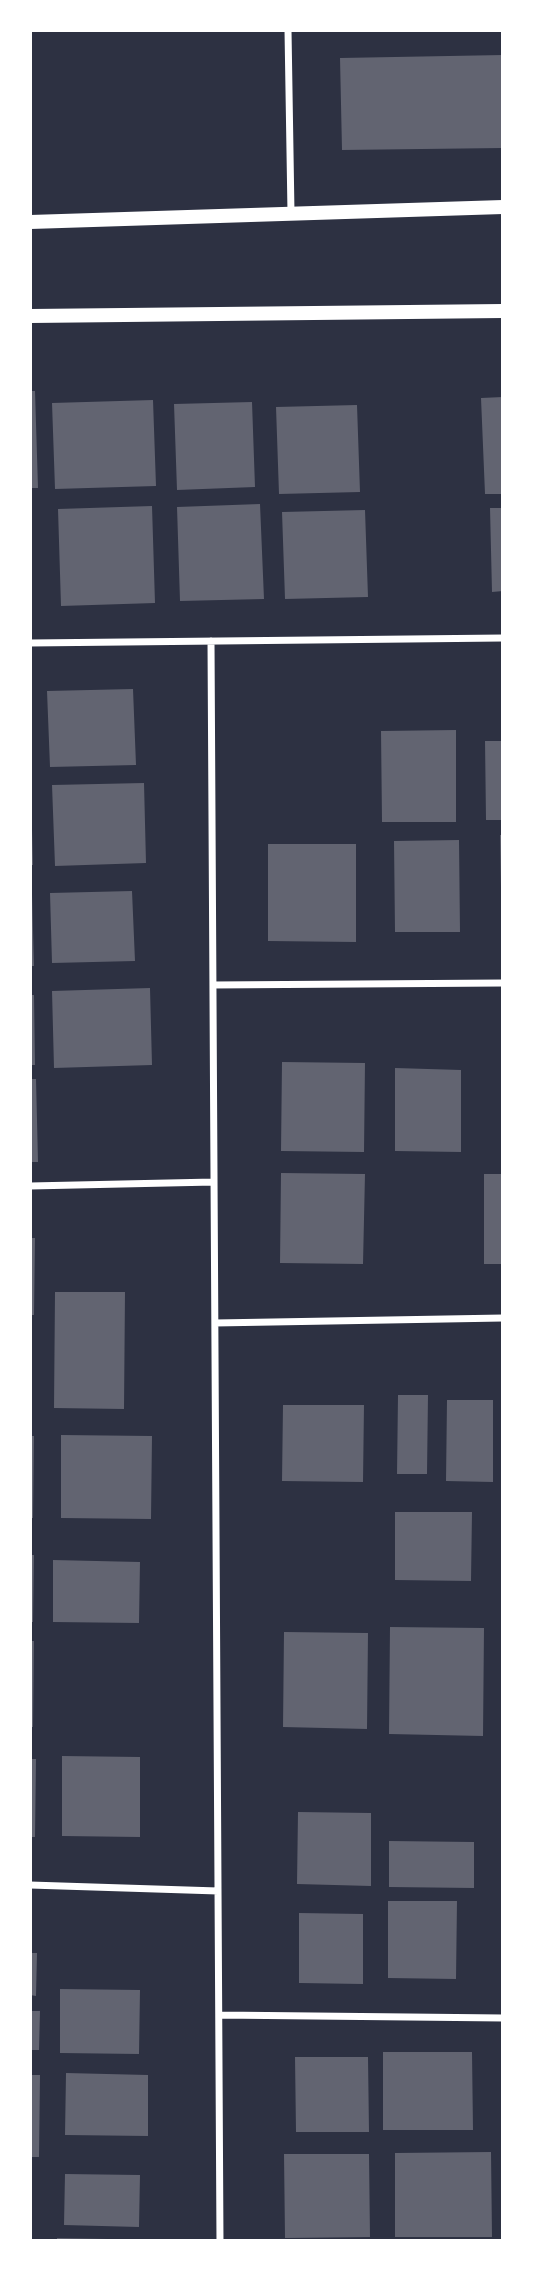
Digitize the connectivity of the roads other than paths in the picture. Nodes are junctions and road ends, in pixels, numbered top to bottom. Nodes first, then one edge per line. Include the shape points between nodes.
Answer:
1 (288, 30) edge
2 (503, 207) edge
3 (291, 213) junction
4 (30, 222) edge
5 (503, 311) edge
6 (30, 316) edge
7 (503, 638) edge
8 (211, 641) junction
9 (30, 643) edge
10 (503, 983) edge
11 (213, 985) junction
12 (214, 1182) junction
13 (30, 1186) edge
14 (503, 1318) edge
15 (215, 1323) junction
16 (30, 1885) edge
17 (218, 1891) junction
18 (219, 2015) junction
19 (503, 2018) edge
20 (220, 2241) edge

1 - 3 street
2 - 3 main road
3 - 4 main road
5 - 6 main road
7 - 8 street
8 - 9 street
8 - 11 street
10 - 11 street
11 - 12 street
12 - 13 street
12 - 15 street
14 - 15 street
15 - 17 street
16 - 17 street
17 - 18 street
18 - 19 street
18 - 20 street

